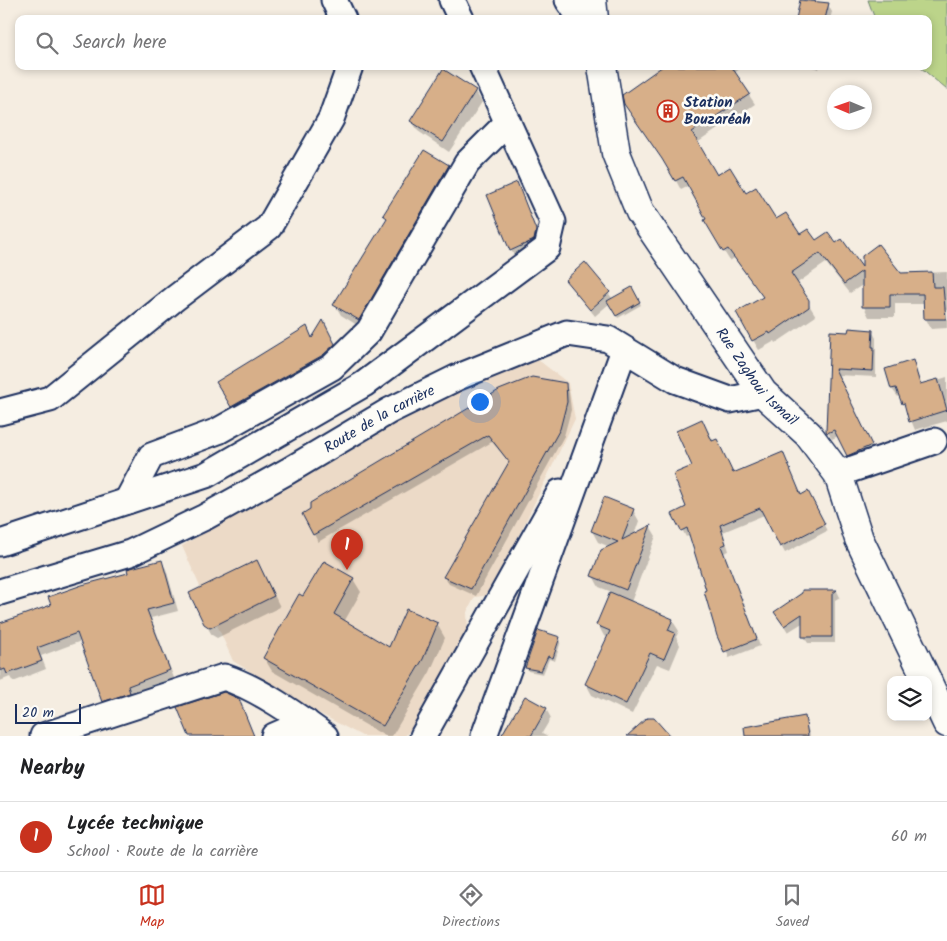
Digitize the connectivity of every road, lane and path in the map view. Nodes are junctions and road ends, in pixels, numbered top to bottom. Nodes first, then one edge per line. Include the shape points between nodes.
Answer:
1 (334, 0) edge
2 (452, 0) edge
3 (340, 15) edge
4 (459, 15) edge
5 (349, 70) edge
6 (484, 70) edge
7 (603, 70) edge
8 (508, 122) junction
9 (624, 350) junction
10 (763, 393) junction
11 (0, 412) edge
12 (598, 422) junction
13 (934, 441) dead end
14 (838, 474) junction
15 (127, 501) junction
16 (0, 543) edge
17 (544, 571) junction
18 (0, 592) edge
19 (503, 595) junction
20 (926, 676) edge
21 (932, 690) edge
22 (947, 723) edge
23 (315, 729) edge
24 (43, 736) edge
25 (274, 736) edge
26 (423, 736) edge
27 (484, 736) edge

1 - 3 street
2 - 4 street
5 - 11 street via 331,119 269,227 50,399
6 - 8 street
7 - 10 street, Rue Zaghoui Ismaïl via 616,153 640,212
8 - 15 street via 467,163 369,331 332,367 218,431 151,456
8 - 15 street via 553,222 547,248 364,384 206,475
9 - 10 street, Route de la carrière via 675,380 730,400
9 - 12 street
9 - 18 street, Route de la carrière via 608,339 567,333 456,378 389,411 205,517 130,552
10 - 14 street, Rue Zaghoui Ismaïl via 808,434
12 - 17 street
12 - 19 street
13 - 14 street
14 - 20 street, Rue Zaghoui Ismaïl via 860,539
15 - 16 street
17 - 19 street
17 - 27 street
19 - 26 street
21 - 22 street, Rue Zaghoui Ismaïl
23 - 24 street via 238,681 224,677
23 - 25 street

